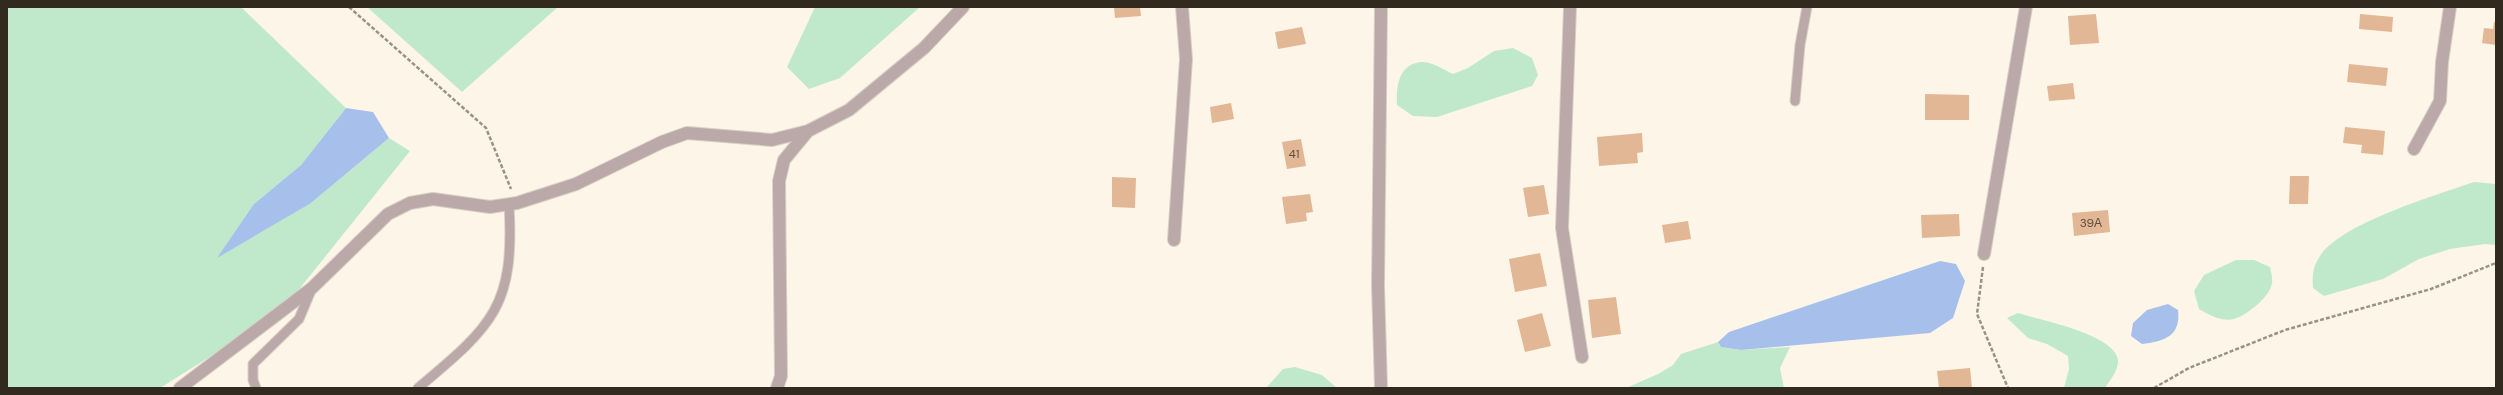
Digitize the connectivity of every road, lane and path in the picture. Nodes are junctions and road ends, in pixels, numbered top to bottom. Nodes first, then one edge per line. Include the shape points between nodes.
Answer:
1 (349, 7) edge
2 (963, 7) edge
3 (1182, 7) edge
4 (1381, 7) edge
5 (1570, 7) edge
6 (1807, 7) edge
7 (2026, 7) edge
8 (2450, 7) edge
9 (1795, 101) dead end
10 (808, 131) junction
11 (2414, 149) dead end
12 (513, 203) junction
13 (1174, 240) dead end
14 (1984, 254) joint
15 (2496, 263) edge
16 (312, 288) junction
17 (1582, 357) dead end
18 (180, 388) edge
19 (256, 388) edge
20 (418, 388) edge
21 (777, 388) edge
22 (1381, 388) edge
23 (2008, 388) edge
24 (2154, 388) edge

1 - 12 path via 486,128
2 - 10 street via 924,48 849,110
3 - 13 street via 1186,59
4 - 22 street via 1378,278
5 - 17 street via 1562,228
6 - 9 lane via 1800,45
7 - 14 street
8 - 11 street via 2442,62 2440,101
10 - 12 street via 772,140 687,133 662,142 576,184
10 - 21 street via 784,160 779,182 781,376
12 - 16 street via 490,207 433,199 410,203 388,214
12 - 20 lane via 511,243 502,297 489,322 461,353
14 - 23 path via 1977,314
15 - 24 path via 2431,289 2285,330 2188,368
16 - 18 street
16 - 19 lane via 299,319 253,364

